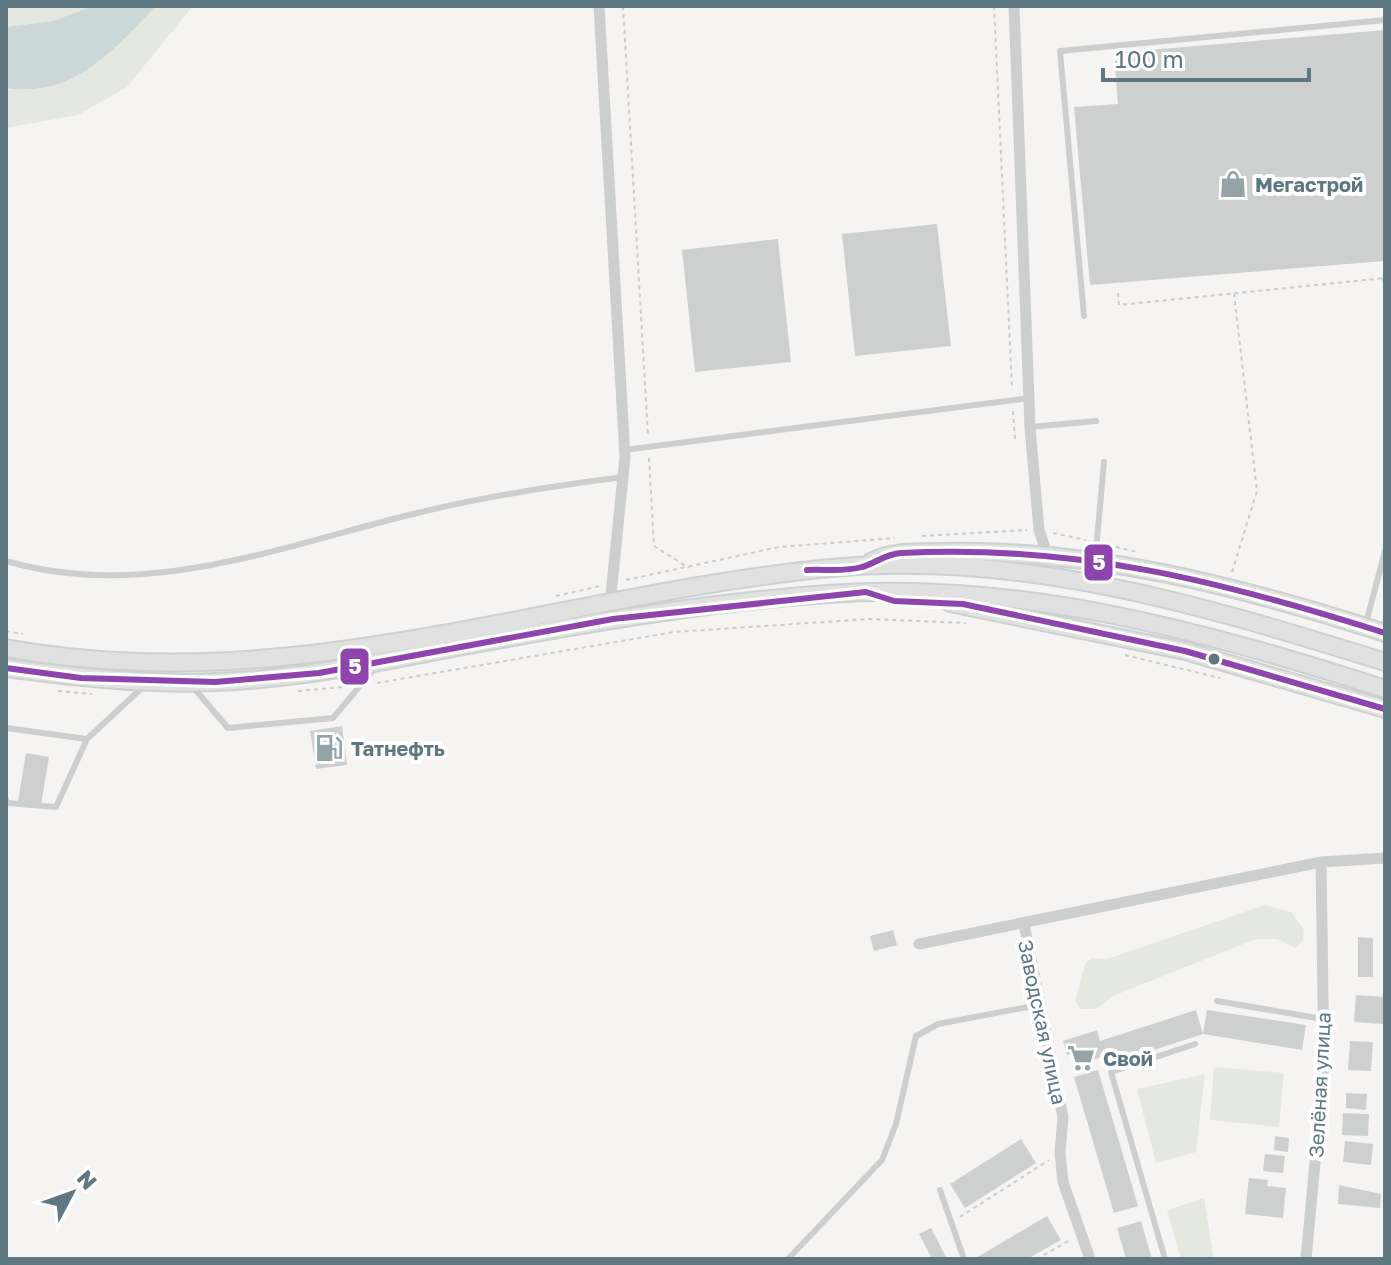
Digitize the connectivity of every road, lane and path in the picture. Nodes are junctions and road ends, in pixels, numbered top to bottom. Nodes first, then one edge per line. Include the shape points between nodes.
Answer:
1 (599, 6) edge
2 (623, 6) edge
3 (994, 6) edge
4 (1014, 6) edge
5 (1385, 20) edge
6 (1384, 278) edge
7 (1118, 293) dead end
8 (1234, 294) junction
9 (1385, 301) edge
10 (1084, 316) dead end
11 (1029, 398) junction
12 (1013, 400) junction
13 (1096, 421) dead end
14 (1030, 427) junction
15 (1015, 440) dead end
16 (648, 447) junction
17 (624, 450) junction
18 (1104, 462) dead end
19 (624, 477) junction
20 (1385, 551) edge
21 (1047, 553) junction
22 (6, 561) edge
23 (1095, 561) junction
24 (862, 567) junction
25 (689, 568) dead end
26 (1231, 574) dead end
27 (866, 592) junction
28 (610, 604) junction
29 (971, 623) dead end
30 (1366, 627) junction
31 (1385, 633) edge
32 (6, 648) edge
33 (1120, 654) dead end
34 (381, 662) junction
35 (1385, 662) edge
36 (6, 668) edge
37 (150, 680) junction
38 (1226, 680) dead end
39 (188, 681) junction
40 (357, 686) junction
41 (46, 688) dead end
42 (1385, 689) edge
43 (285, 692) dead end
44 (101, 694) dead end
45 (1385, 709) edge
46 (6, 728) edge
47 (87, 739) junction
48 (6, 799) edge
49 (1385, 858) edge
50 (1321, 862) junction
51 (1024, 924) junction
52 (919, 944) dead end
53 (1217, 1001) dead end
54 (1038, 1005) junction
55 (1323, 1019) junction
56 (1195, 1044) dead end
57 (1060, 1152) junction
58 (940, 1190) dead end
59 (951, 1223) junction
60 (1081, 1234) junction
61 (788, 1259) edge
62 (964, 1259) edge
63 (1037, 1259) edge
64 (1090, 1259) edge
65 (1165, 1259) edge
66 (1306, 1259) edge

1 - 17 street
2 - 16 path
3 - 12 path
4 - 11 street
5 - 10 lane via 1060,51
6 - 8 path
6 - 9 path
7 - 8 path via 1119,305
8 - 26 path via 1257,491
11 - 12 lane
11 - 14 street
12 - 15 path
12 - 16 lane
13 - 14 lane
14 - 21 street via 1039,530
16 - 17 lane
16 - 25 path via 654,546
17 - 19 street
18 - 23 lane
19 - 22 lane via 513,491 165,575 96,577
19 - 28 street
20 - 30 lane
21 - 23 main road
21 - 24 main road via 897,553
23 - 30 main road via 1256,596
24 - 28 main road via 760,577
24 - 35 main road via 1013,571 1091,583 1239,618
27 - 34 main road via 613,619
27 - 42 main road via 1010,596 1088,609 1237,644
27 - 45 main road via 894,601 963,604 1185,651
28 - 32 main road via 268,661 119,663
29 - 40 path via 869,619 674,632
30 - 31 main road
33 - 38 path
34 - 39 main road via 319,673
34 - 40 lane
36 - 37 main road
37 - 39 main road
37 - 47 lane
39 - 40 lane via 228,728 333,718
40 - 43 path
41 - 44 path
46 - 47 lane
47 - 48 lane via 56,807
49 - 50 street
50 - 51 street
50 - 55 street, Зелёная улица
51 - 52 street
51 - 54 street, Заводская улица
53 - 55 lane
54 - 57 street, Заводская улица via 1063,1117
54 - 61 lane via 938,1024 916,1036 882,1160
55 - 66 street, Зелёная улица via 1324,1065
56 - 65 lane via 1111,1072
57 - 59 path
57 - 60 street, Заводская улица via 1063,1182
58 - 59 lane
59 - 62 lane
60 - 63 path
60 - 64 street, Заводская улица

